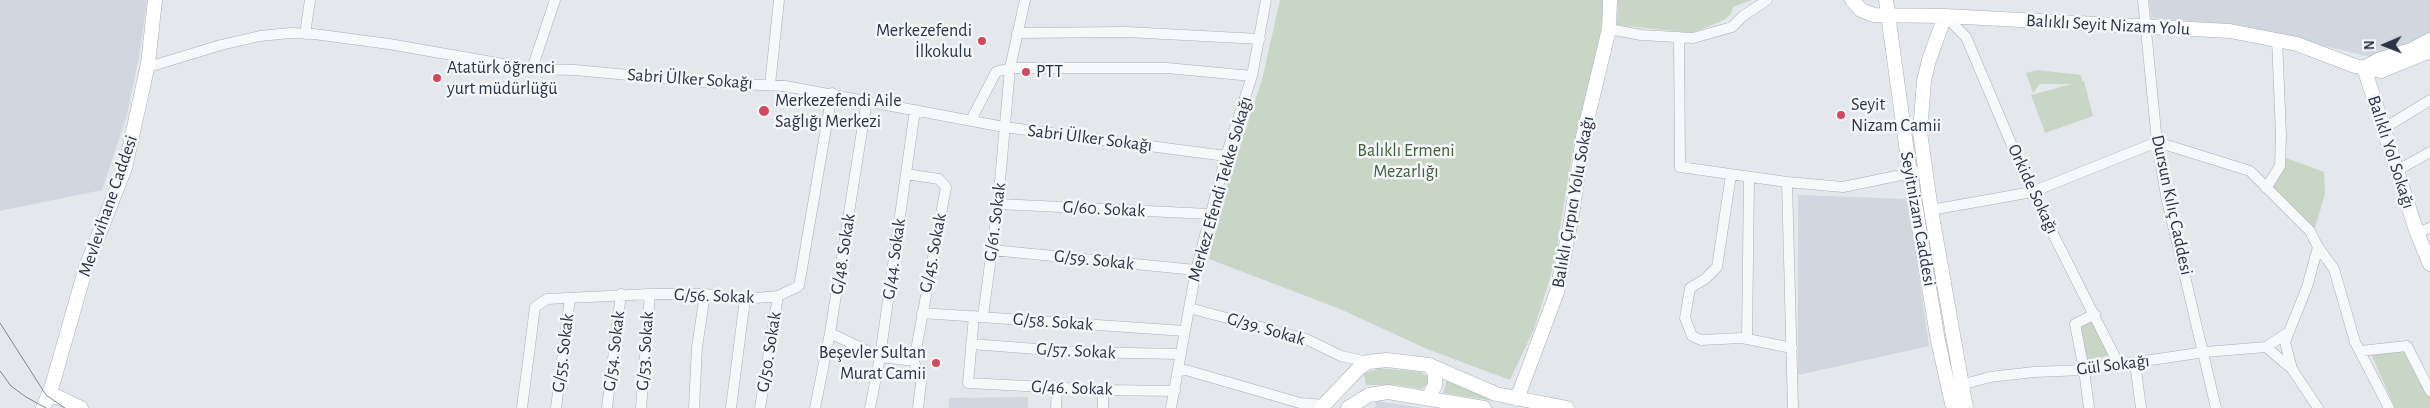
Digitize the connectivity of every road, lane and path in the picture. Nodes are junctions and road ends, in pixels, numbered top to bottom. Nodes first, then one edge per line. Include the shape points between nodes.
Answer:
1 (156, 0) edge
2 (164, 0) edge
3 (310, 0) edge
4 (555, 0) edge
5 (779, 0) edge
6 (1025, 0) edge
7 (1266, 0) edge
8 (1610, 0) edge
9 (1767, 0) edge
10 (1852, 0) edge
11 (1886, 0) edge
12 (2143, 0) edge
13 (1889, 14) junction
14 (1945, 16) junction
15 (2146, 28) junction
16 (1609, 29) junction
17 (305, 34) junction
18 (1017, 34) junction
19 (1679, 37) junction
20 (1260, 39) junction
21 (2276, 39) junction
22 (2430, 40) edge
23 (2430, 51) edge
24 (151, 64) junction
25 (1010, 68) junction
26 (2364, 68) junction
27 (532, 69) junction
28 (1252, 76) junction
29 (770, 84) junction
30 (832, 93) junction
31 (868, 100) junction
32 (2430, 100) edge
33 (915, 110) junction
34 (971, 120) junction
35 (1004, 127) junction
36 (2383, 129) junction
37 (2157, 142) junction
38 (2430, 152) edge
39 (1226, 156) junction
40 (1925, 170) junction
41 (2398, 170) junction
42 (906, 174) junction
43 (1910, 174) junction
44 (1731, 175) junction
45 (1749, 178) junction
46 (1787, 182) junction
47 (2266, 188) junction
48 (2032, 192) junction
49 (998, 204) junction
50 (1931, 210) junction
51 (1210, 214) junction
52 (2424, 230) edge
53 (2318, 247) junction
54 (992, 250) junction
55 (2430, 264) edge
56 (1196, 270) junction
57 (621, 294) junction
58 (650, 294) junction
59 (705, 294) junction
60 (778, 296) junction
61 (570, 298) junction
62 (745, 299) junction
63 (1189, 308) junction
64 (922, 313) junction
65 (2095, 314) junction
66 (978, 316) junction
67 (1185, 331) junction
68 (830, 333) junction
69 (2286, 333) junction
70 (1747, 339) junction
71 (971, 344) junction
72 (2266, 347) junction
73 (1792, 348) junction
74 (2360, 351) junction
75 (2204, 352) junction
76 (1180, 354) junction
77 (1341, 356) junction
78 (880, 357) junction
79 (914, 361) junction
80 (1368, 362) junction
81 (2134, 363) junction
82 (1429, 365) junction
83 (2119, 365) junction
84 (1178, 368) junction
85 (2292, 369) junction
86 (2084, 370) junction
87 (1351, 375) junction
88 (1961, 385) junction
89 (1057, 388) junction
90 (1103, 390) junction
91 (1175, 391) junction
92 (2430, 391) edge
93 (1369, 395) junction
94 (1426, 398) junction
95 (1517, 398) junction
96 (51, 403) edge
97 (1322, 407) edge
98 (81, 408) edge
99 (522, 408) edge
100 (556, 408) edge
101 (607, 408) edge
102 (641, 408) edge
103 (694, 408) edge
104 (731, 408) edge
105 (760, 408) edge
106 (815, 408) edge
107 (870, 408) edge
108 (918, 408) edge
109 (1056, 408) edge
110 (1103, 408) edge
111 (1171, 408) edge
112 (1348, 408) edge
113 (1484, 408) edge
114 (1566, 408) edge
115 (1793, 408) edge
116 (1953, 408) edge
117 (1966, 408) edge
118 (2089, 408) edge
119 (2141, 408) edge
120 (2216, 408) edge
121 (2318, 408) edge
122 (2389, 408) edge

1 - 24 street, Mevlevihane Caddesi
2 - 24 street, Mevlevihane Caddesi
3 - 17 street
4 - 27 street
5 - 29 street
6 - 18 street, G/61. Sokak
7 - 20 street, Merkez Efendi Tekke Sokağı
8 - 16 street, Balıklı Çırpıcı Yolu Sokağı
9 - 19 street via 1732,27 1694,38
10 - 13 street, Balıklı Seyit Nizam Yolu via 1861,10 1874,15
11 - 13 street, Seyitnizam Caddesi
12 - 15 street, Dursun Kılıç Caddesi
13 - 14 street, Balıklı Seyit Nizam Yolu
13 - 43 street, Seyitnizam Caddesi
14 - 15 street, Balıklı Seyit Nizam Yolu
14 - 40 street, Seyitnizam Caddesi via 1924,81 1920,132
14 - 48 street, Orkide Sokağı via 1966,37
15 - 21 street, Balıklı Seyit Nizam Yolu via 2230,31
15 - 37 street, Dursun Kılıç Caddesi
16 - 19 street
16 - 95 street, Balıklı Çırpıcı Yolu Sokağı via 1583,137 1557,292
17 - 24 street, Sabri Ülker Sokağı via 260,36
17 - 27 street, Sabri Ülker Sokağı via 389,44
18 - 20 street via 1126,32
18 - 25 street, G/61. Sokak
19 - 44 street via 1680,167
20 - 28 street, Merkez Efendi Tekke Sokağı
21 - 26 street, Balıklı Seyit Nizam Yolu
21 - 47 street via 2280,166
22 - 26 street
23 - 26 street, Balıklı Seyit Nizam Yolu via 2381,71
24 - 96 street, Mevlevihane Caddesi via 132,172 118,197
25 - 28 street via 1167,68
25 - 34 street via 996,72
25 - 35 street, G/61. Sokak
26 - 36 street, Balıklı Yol Sokağı
27 - 29 street, Sabri Ülker Sokağı via 714,83
28 - 39 street, Merkez Efendi Tekke Sokağı
29 - 30 street, Sabri Ülker Sokağı
30 - 31 street, Sabri Ülker Sokağı
30 - 60 street, G/56. Sokak via 799,286
31 - 33 street, Sabri Ülker Sokağı
31 - 68 street, G/48. Sokak
32 - 36 street
33 - 34 street, Sabri Ülker Sokağı
33 - 42 street, G/44. Sokak
34 - 35 street, Sabri Ülker Sokağı
35 - 39 street, Sabri Ülker Sokağı
35 - 49 street, G/61. Sokak
36 - 41 street, Balıklı Yol Sokağı
37 - 47 street via 2250,172
37 - 48 street
37 - 75 street, Dursun Kılıç Caddesi via 2166,196
38 - 41 street
39 - 51 street, Merkez Efendi Tekke Sokağı
40 - 43 street
40 - 50 street, Seyitnizam Caddesi
41 - 52 street, Balıklı Yol Sokağı
42 - 64 street, G/45. Sokak via 938,179 946,187
42 - 78 street, G/44. Sokak
43 - 46 street via 1843,187
43 - 116 street, Seyitnizam Caddesi via 1938,341
44 - 45 street
44 - 70 street via 1717,267 1690,288 1685,318 1692,336 1701,340
45 - 46 street
45 - 70 street
46 - 73 street
47 - 53 street via 2310,231
48 - 50 street
48 - 65 street, Orkide Sokağı
49 - 51 street, G/60. Sokak
49 - 54 street, G/61. Sokak
50 - 88 street, Seyitnizam Caddesi
51 - 56 street, Merkez Efendi Tekke Sokağı
52 - 55 street, Balıklı Yol Sokağı
53 - 69 street via 2307,287
53 - 74 street via 2334,269
54 - 56 street, G/59. Sokak
54 - 66 street, G/61. Sokak
56 - 63 street, Merkez Efendi Tekke Sokağı
57 - 58 street, G/56. Sokak
57 - 61 street, G/56. Sokak
57 - 101 street, G/54. Sokak
58 - 59 street, G/56. Sokak
58 - 102 street, G/53. Sokak
59 - 62 street, G/56. Sokak
59 - 103 street via 697,348
60 - 62 street, G/56. Sokak
60 - 105 street, G/50. Sokak
61 - 99 street, G/56. Sokak via 546,299 535,307
61 - 100 street, G/55. Sokak
62 - 104 street
63 - 67 street, Merkez Efendi Tekke Sokağı
63 - 77 street, G/39. Sokak via 1306,339
64 - 66 street, G/58. Sokak
64 - 79 street, G/45. Sokak
65 - 83 street, Orkide Sokağı
65 - 86 street via 2075,324
66 - 67 street, G/58. Sokak
66 - 71 street
67 - 76 street, Merkez Efendi Tekke Sokağı
68 - 78 street
68 - 106 street, G/48. Sokak
69 - 72 street
69 - 85 street
70 - 73 street
71 - 76 street, G/57. Sokak via 1076,352
71 - 89 street, G/46. Sokak via 968,383
72 - 75 street, Gül Sokağı
72 - 85 street
73 - 115 street
74 - 92 street via 2407,346
74 - 122 street
75 - 81 street, Gül Sokağı
75 - 120 street, Dursun Kılıç Caddesi
76 - 84 street, Merkez Efendi Tekke Sokağı
77 - 80 street, G/39. Sokak
77 - 87 street
78 - 79 street
78 - 107 street, G/44. Sokak
79 - 108 street via 921,383
80 - 82 street
80 - 87 street
81 - 83 street, Gül Sokağı
81 - 119 street
82 - 94 street via 1435,385
82 - 95 street via 1496,394
83 - 86 street, Gül Sokağı
84 - 91 street, Merkez Efendi Tekke Sokağı
84 - 97 street
85 - 121 street
86 - 88 street, Gül Sokağı via 1990,377
86 - 118 street
87 - 93 street via 1360,392
87 - 97 street
88 - 117 street, Seyitnizam Caddesi
89 - 90 street, G/46. Sokak
89 - 109 street
90 - 91 street, G/46. Sokak
90 - 110 street
91 - 111 street, Merkez Efendi Tekke Sokağı
93 - 94 street via 1388,392
93 - 112 street
94 - 113 street
95 - 114 street
96 - 98 street

